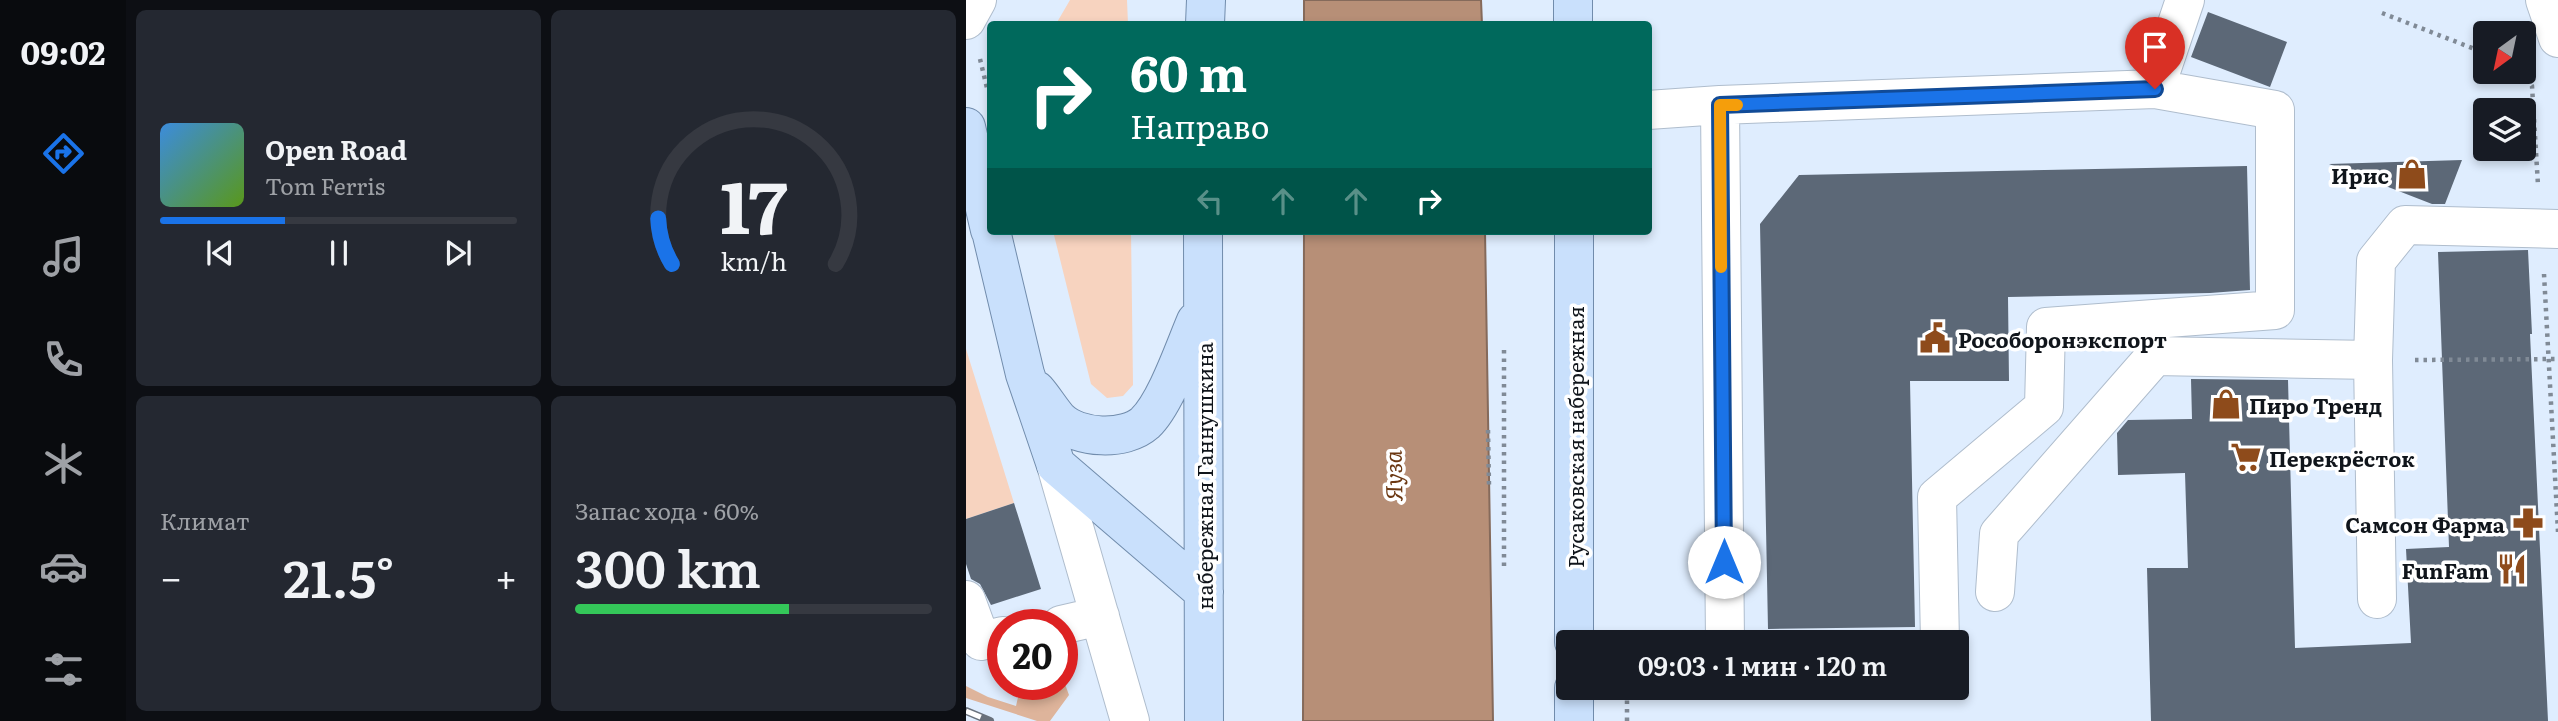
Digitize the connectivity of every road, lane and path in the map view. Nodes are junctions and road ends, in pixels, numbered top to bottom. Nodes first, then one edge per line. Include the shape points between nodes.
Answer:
1 (977, 0) edge
2 (1206, 0) edge
3 (1573, 0) edge
4 (2185, 0) edge
5 (2545, 0) edge
6 (2382, 13) dead end
7 (966, 20) edge
8 (1205, 21) edge
9 (1573, 21) edge
10 (2558, 38) edge
11 (2473, 49) edge
12 (2530, 84) edge
13 (2155, 89) junction
14 (1720, 105) junction
15 (1652, 110) edge
16 (966, 127) edge
17 (987, 214) edge
18 (2549, 229) edge
19 (992, 235) edge
20 (1203, 235) edge
21 (1574, 235) edge
22 (1203, 306) junction
23 (1504, 350) dead end
24 (2549, 358) junction
25 (2558, 359) edge
26 (2373, 360) junction
27 (1025, 374) junction
28 (1488, 430) dead end
29 (1056, 465) junction
30 (1489, 486) dead end
31 (2558, 531) edge
32 (1504, 569) dead end
33 (1204, 592) junction
34 (1995, 592) dead end
35 (2377, 599) dead end
36 (966, 600) edge
37 (1100, 616) junction
38 (1078, 621) edge
39 (1574, 630) edge
40 (1725, 630) edge
41 (1940, 630) edge
42 (987, 640) edge
43 (1574, 700) edge
44 (1627, 700) edge
45 (1130, 721) edge
46 (1203, 721) edge
47 (1574, 721) edge
48 (1627, 721) edge

1 - 7 street
2 - 8 main road
3 - 9 main road
4 - 13 street
5 - 10 street
6 - 11 path
12 - 18 path
13 - 14 street
13 - 41 street via 2275,110 2276,310 2046,327 2044,407 1937,497
14 - 15 street
14 - 40 street
16 - 17 main road
18 - 24 path
18 - 26 street via 2404,225 2376,261
19 - 27 main road
20 - 22 main road, набережная Ганнушкина
21 - 39 main road, Русаковская набережная
22 - 27 main road via 1164,394 1144,424 1116,435 1086,434 1061,422
22 - 33 main road, набережная Ганнушкина
23 - 32 path
24 - 25 path
24 - 26 path
24 - 31 path
26 - 34 street via 2155,356 1998,534
26 - 35 street
27 - 29 main road
28 - 30 path
29 - 33 main road
29 - 37 street
33 - 46 main road, набережная Ганнушкина
36 - 42 street via 981,641
37 - 38 street
37 - 45 street
43 - 47 main road
44 - 48 path

